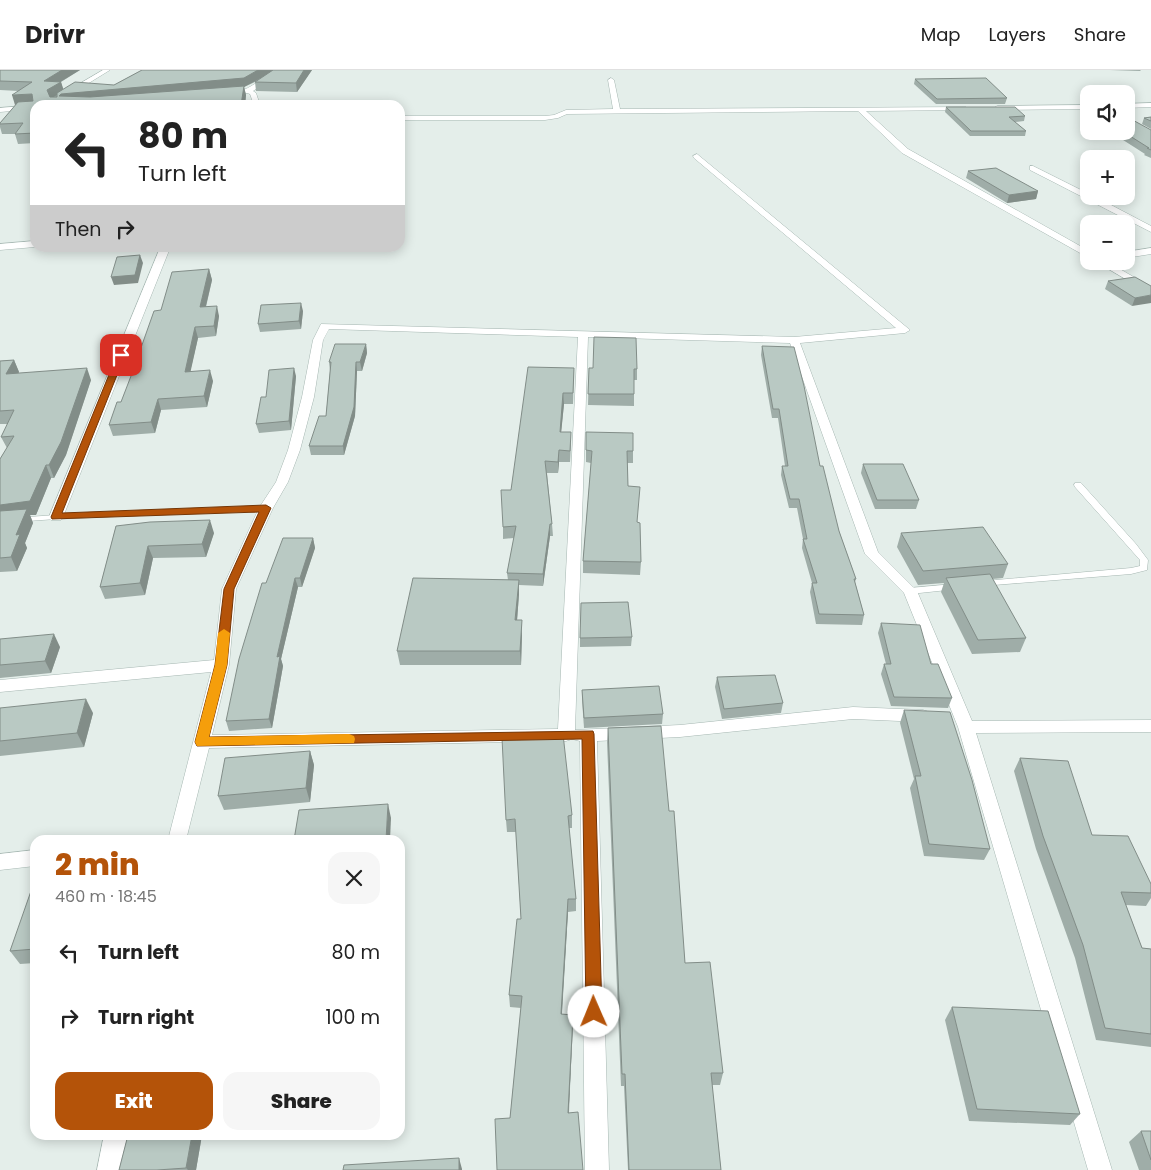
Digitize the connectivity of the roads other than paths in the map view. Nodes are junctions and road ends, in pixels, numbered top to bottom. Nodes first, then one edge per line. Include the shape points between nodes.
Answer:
1 (107, 70) edge
2 (284, 70) edge
3 (611, 80) dead end
4 (248, 91) junction
5 (219, 93) edge
6 (56, 100) edge
7 (255, 100) edge
8 (1151, 105) edge
9 (1135, 106) edge
10 (1080, 107) edge
11 (30, 108) edge
12 (970, 108) edge
13 (989, 108) edge
14 (12, 109) junction
15 (0, 110) edge
16 (860, 110) junction
17 (617, 111) junction
18 (6, 116) edge
19 (405, 118) edge
20 (697, 156) dead end
21 (1034, 168) dead end
22 (1151, 229) edge
23 (30, 244) edge
24 (0, 247) edge
25 (1080, 250) edge
26 (1151, 251) edge
27 (162, 252) edge
28 (1135, 254) edge
29 (1115, 270) edge
30 (1151, 291) edge
31 (583, 334) junction
32 (794, 340) junction
33 (1078, 485) dead end
34 (266, 508) junction
35 (56, 517) junction
36 (0, 521) edge
37 (977, 585) edge
38 (968, 586) edge
39 (910, 591) junction
40 (221, 665) junction
41 (0, 686) edge
42 (964, 722) junction
43 (1151, 726) edge
44 (588, 734) junction
45 (566, 735) junction
46 (202, 742) junction
47 (178, 835) edge
48 (30, 859) edge
49 (0, 862) edge
50 (115, 1140) edge
51 (109, 1170) edge
52 (597, 1170) edge
53 (1100, 1170) edge

1 - 6 street
2 - 4 street
3 - 17 street
4 - 5 street
4 - 7 street via 253,93
8 - 9 street
10 - 13 street
11 - 14 street
12 - 16 street
14 - 15 street
14 - 18 street
16 - 17 street
16 - 25 street via 905,151
17 - 19 street via 566,112 545,118
20 - 32 street via 905,330
21 - 22 street
23 - 24 street
26 - 28 street
27 - 35 street
29 - 30 street
31 - 32 street
31 - 34 street via 325,326 318,340 294,450 282,482
31 - 45 street
32 - 39 street via 872,554
33 - 37 lane via 1133,546 1144,560 1144,568
34 - 35 lane
34 - 40 street via 229,589
35 - 36 lane
38 - 39 lane
39 - 42 street
40 - 41 street
40 - 46 street
42 - 43 street
42 - 44 street via 852,713 740,726
42 - 53 street
44 - 45 street
44 - 52 street
45 - 46 street
46 - 47 street
48 - 49 street
50 - 51 street

